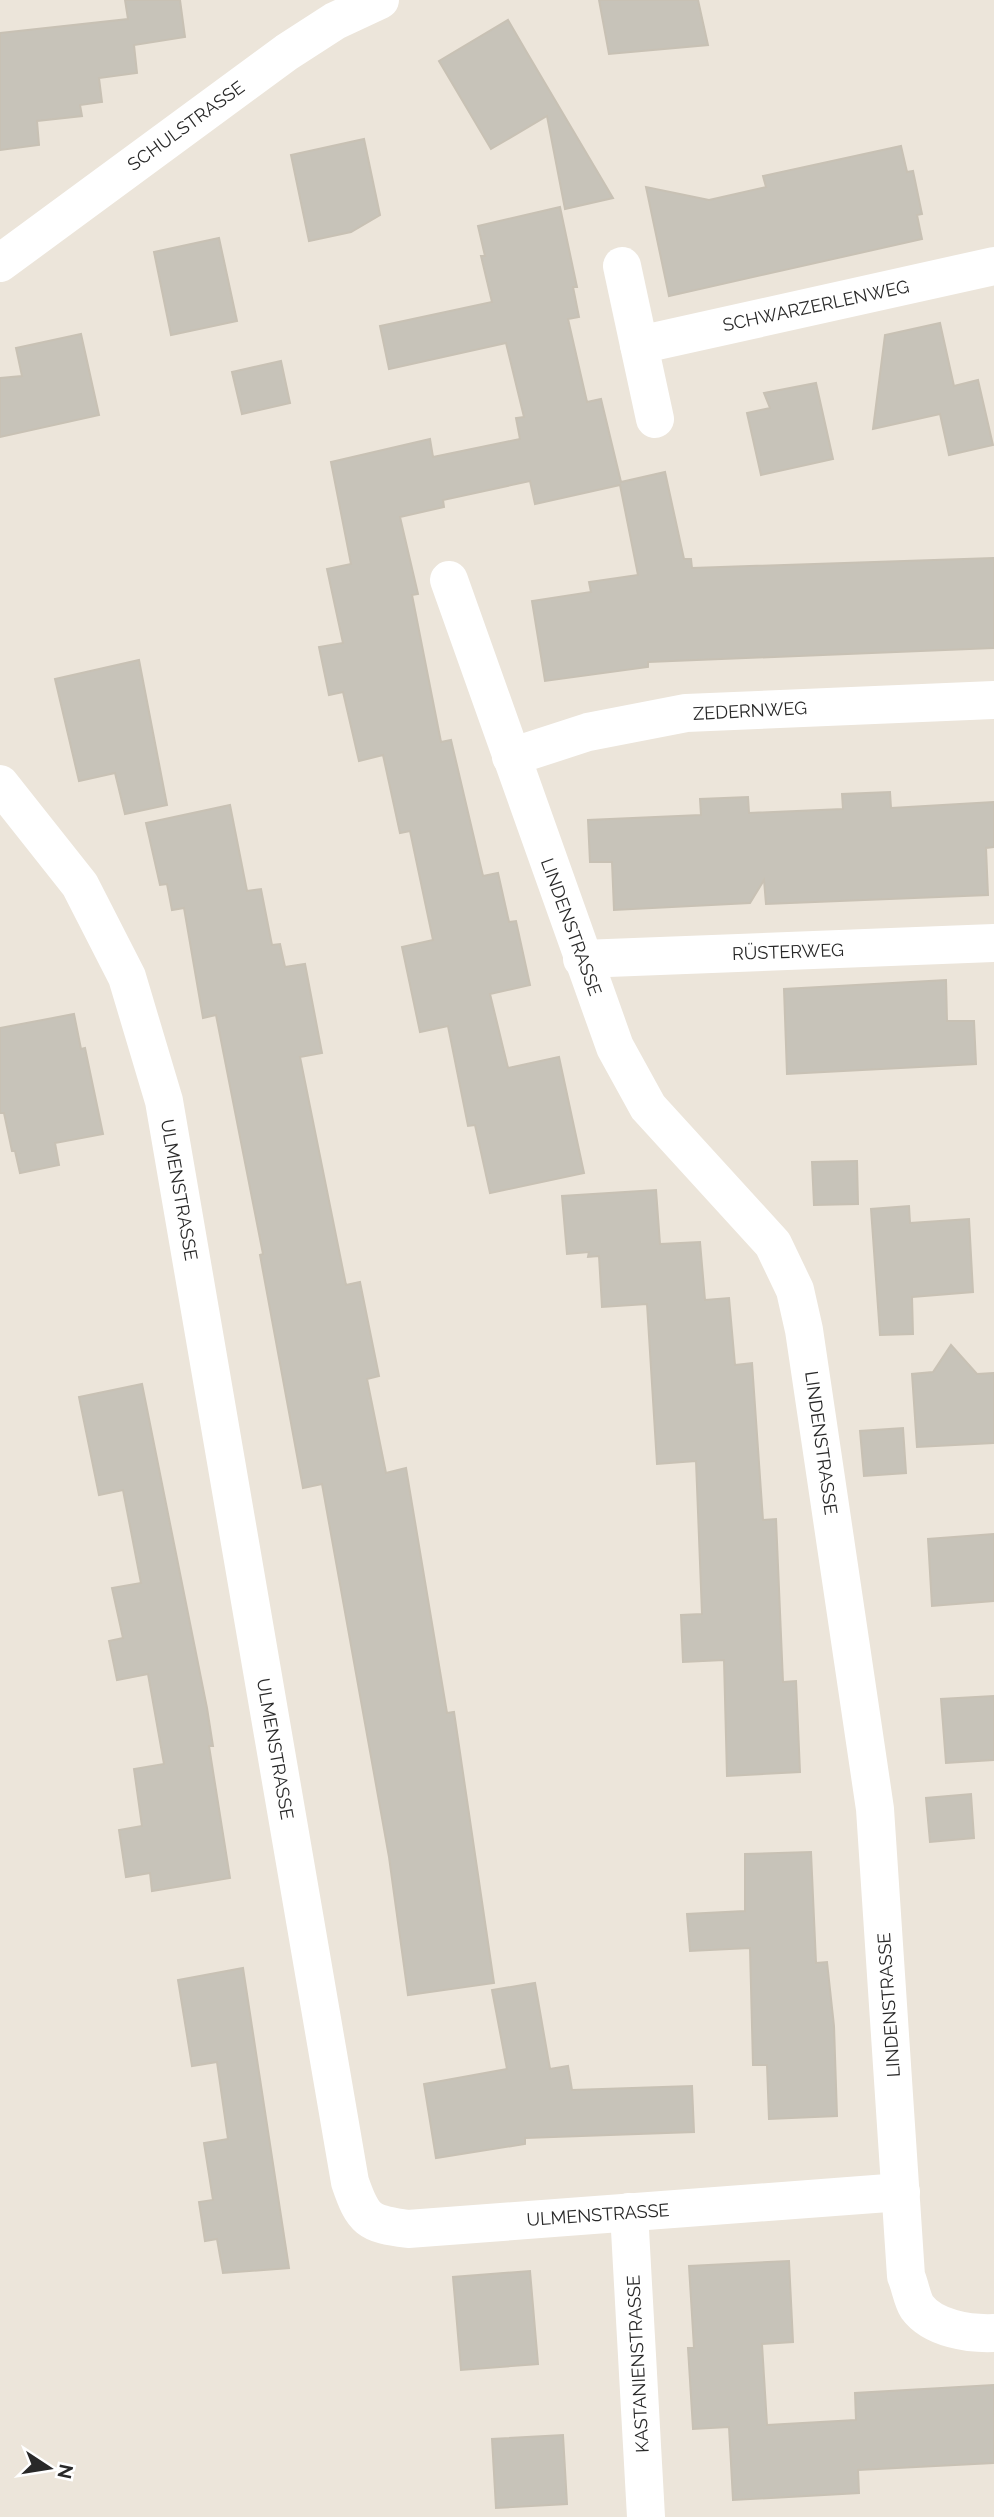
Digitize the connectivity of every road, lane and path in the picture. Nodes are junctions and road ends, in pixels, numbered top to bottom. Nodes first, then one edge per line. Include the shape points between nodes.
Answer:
1 (380, 0) edge
2 (0, 263) edge
3 (622, 266) dead end
4 (994, 266) edge
5 (639, 345) junction
6 (655, 419) dead end
7 (449, 580) dead end
8 (994, 700) edge
9 (511, 757) junction
10 (0, 784) edge
11 (994, 943) edge
12 (582, 959) junction
13 (901, 2192) junction
14 (629, 2212) junction
15 (994, 2333) edge
16 (646, 2517) edge

1 - 2 street, SCHULSTRASSE via 335,21 287,52
3 - 5 street
4 - 5 street, SCHWARZERLENWEG
5 - 6 street
7 - 9 street, LINDENSTRASSE
8 - 9 street, ZEDERNWEG via 686,713 588,732
9 - 12 street, LINDENSTRASSE
10 - 14 street, ULMENSTRASSE via 86,897 127,977 164,1101 347,2169 360,2211 379,2225 408,2230
11 - 12 street, RÜSTERWEG
12 - 13 street, LINDENSTRASSE via 615,1047 648,1107 773,1244 795,1290 875,1809
13 - 14 street, ULMENSTRASSE
13 - 15 street, LINDENSTRASSE via 906,2276 917,2307 939,2325 976,2334
14 - 16 street, KASTANIENSTRASSE

